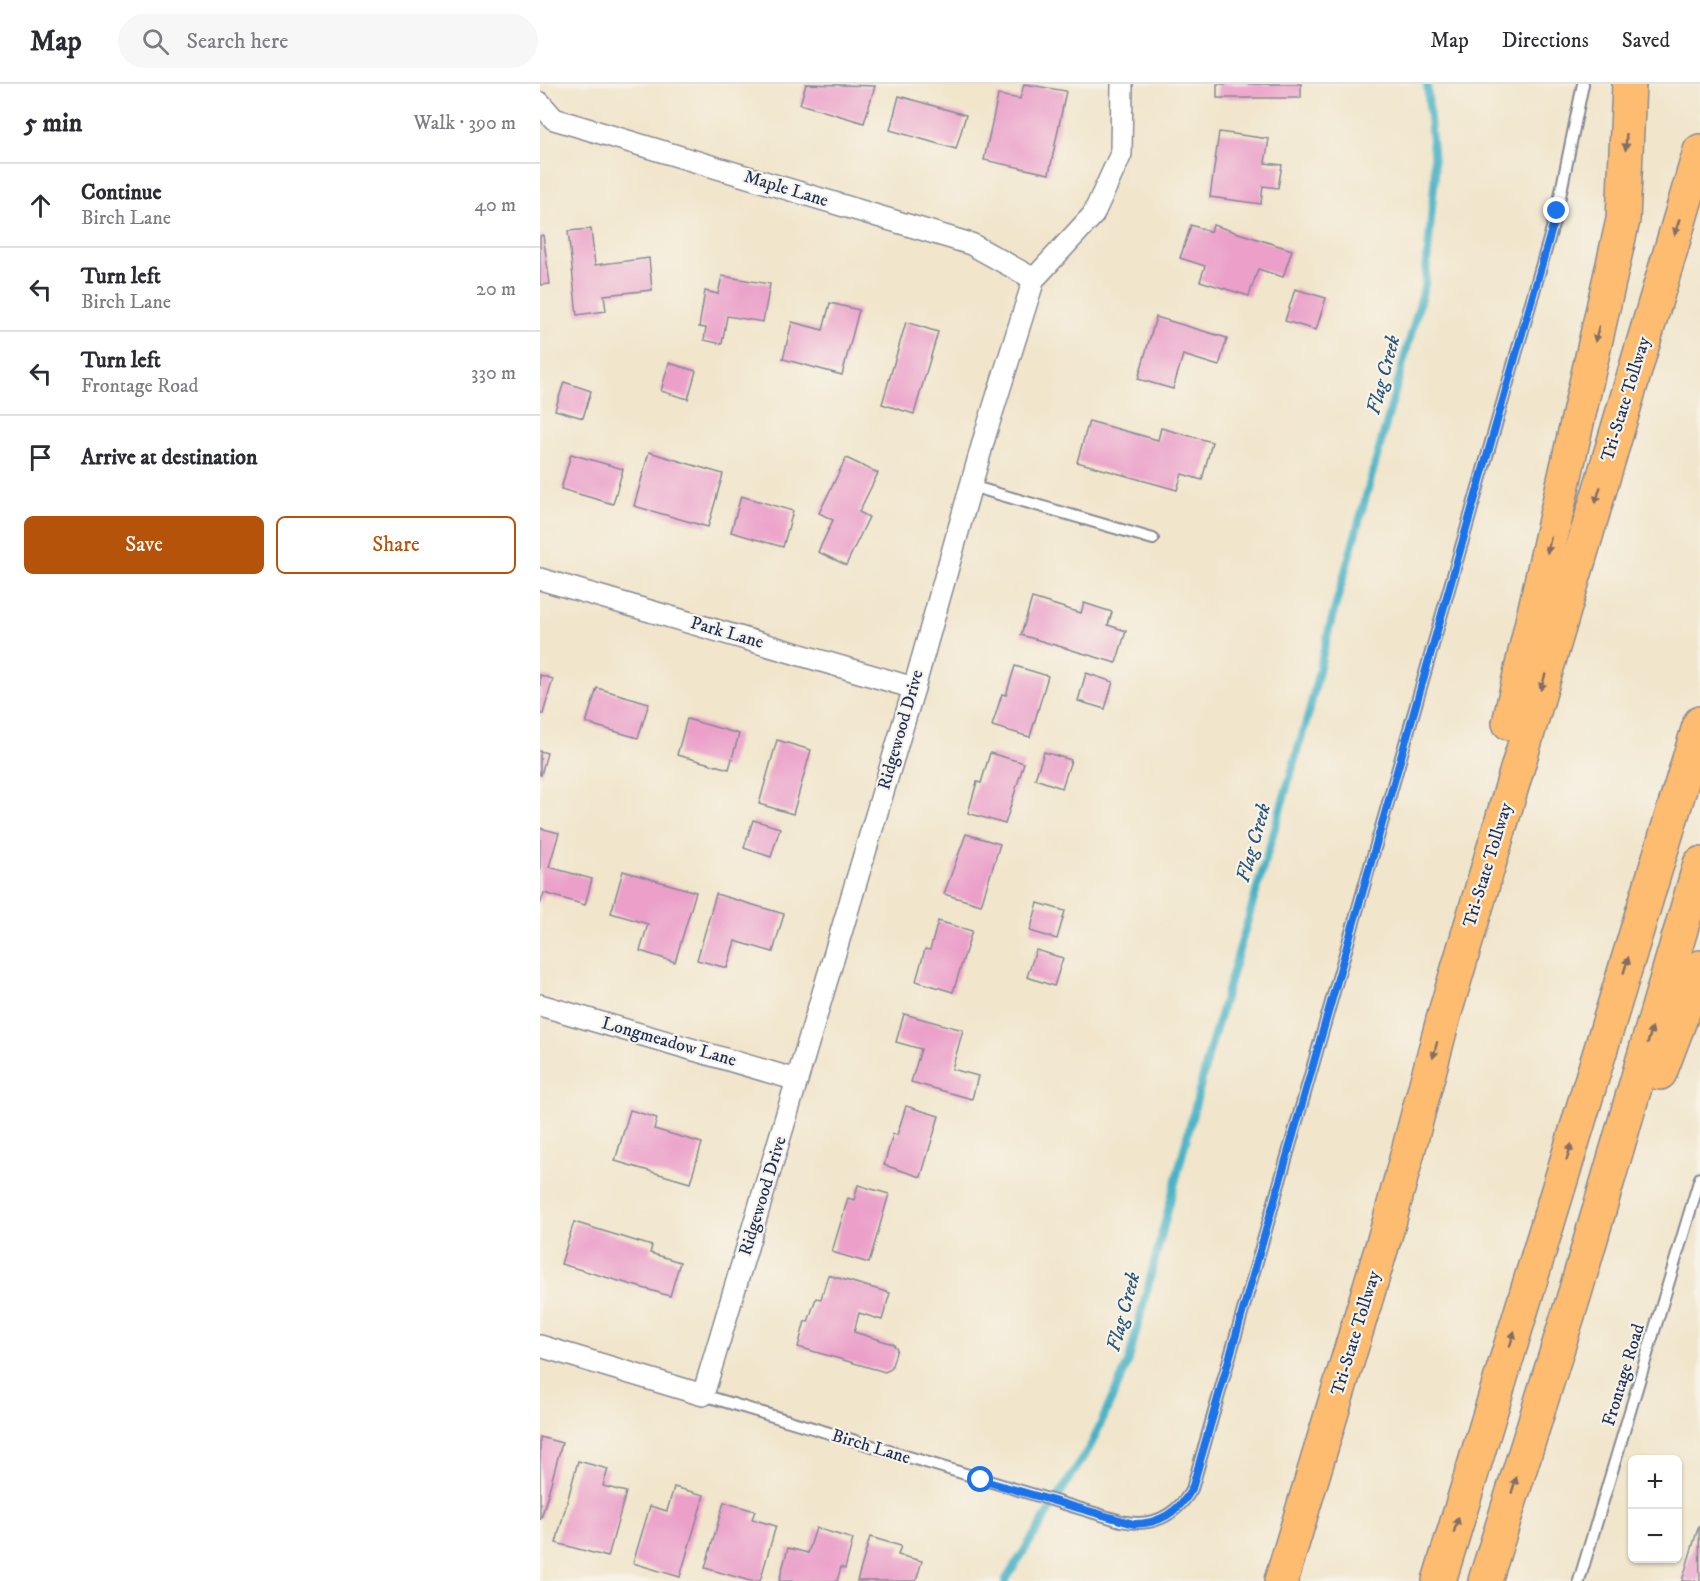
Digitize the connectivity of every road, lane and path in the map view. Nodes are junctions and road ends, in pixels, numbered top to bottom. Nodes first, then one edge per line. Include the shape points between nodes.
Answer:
1 (1122, 84) edge
2 (1583, 84) edge
3 (1629, 84) edge
4 (540, 103) edge
5 (1700, 151) edge
6 (1034, 279) junction
7 (971, 486) junction
8 (1153, 539) dead end
9 (540, 579) edge
10 (914, 688) junction
11 (1700, 723) edge
12 (1700, 864) edge
13 (1700, 967) edge
14 (540, 1005) edge
15 (1444, 1016) junction
16 (797, 1080) junction
17 (1700, 1178) edge
18 (1575, 1293) junction
19 (540, 1346) edge
20 (703, 1395) junction
21 (1281, 1581) edge
22 (1438, 1581) edge
23 (1485, 1581) edge
24 (1580, 1581) edge

1 - 6 street, Ridgewood Drive via 1121,154 1093,214
2 - 20 lane, Birch Lane via 1557,211 1192,1489 1185,1501 1167,1516 1145,1524 1121,1521
3 -> 15 highway via 1623,220
4 - 6 street, Maple Lane via 554,119 970,244
5 -> 15 highway, Tri-State Tollway
6 - 7 street, Ridgewood Drive
7 - 8 lane
7 - 10 street, Ridgewood Drive
9 - 10 street, Park Lane
10 - 16 street, Ridgewood Drive
22 -> 11 highway
18 -> 12 highway
13 - 18 highway
14 - 16 street, Longmeadow Lane
15 -> 21 highway, Tri-State Tollway via 1389,1222
16 - 20 street, Ridgewood Drive
17 - 24 lane, Frontage Road
23 -> 18 highway
19 - 20 street, Birch Lane

